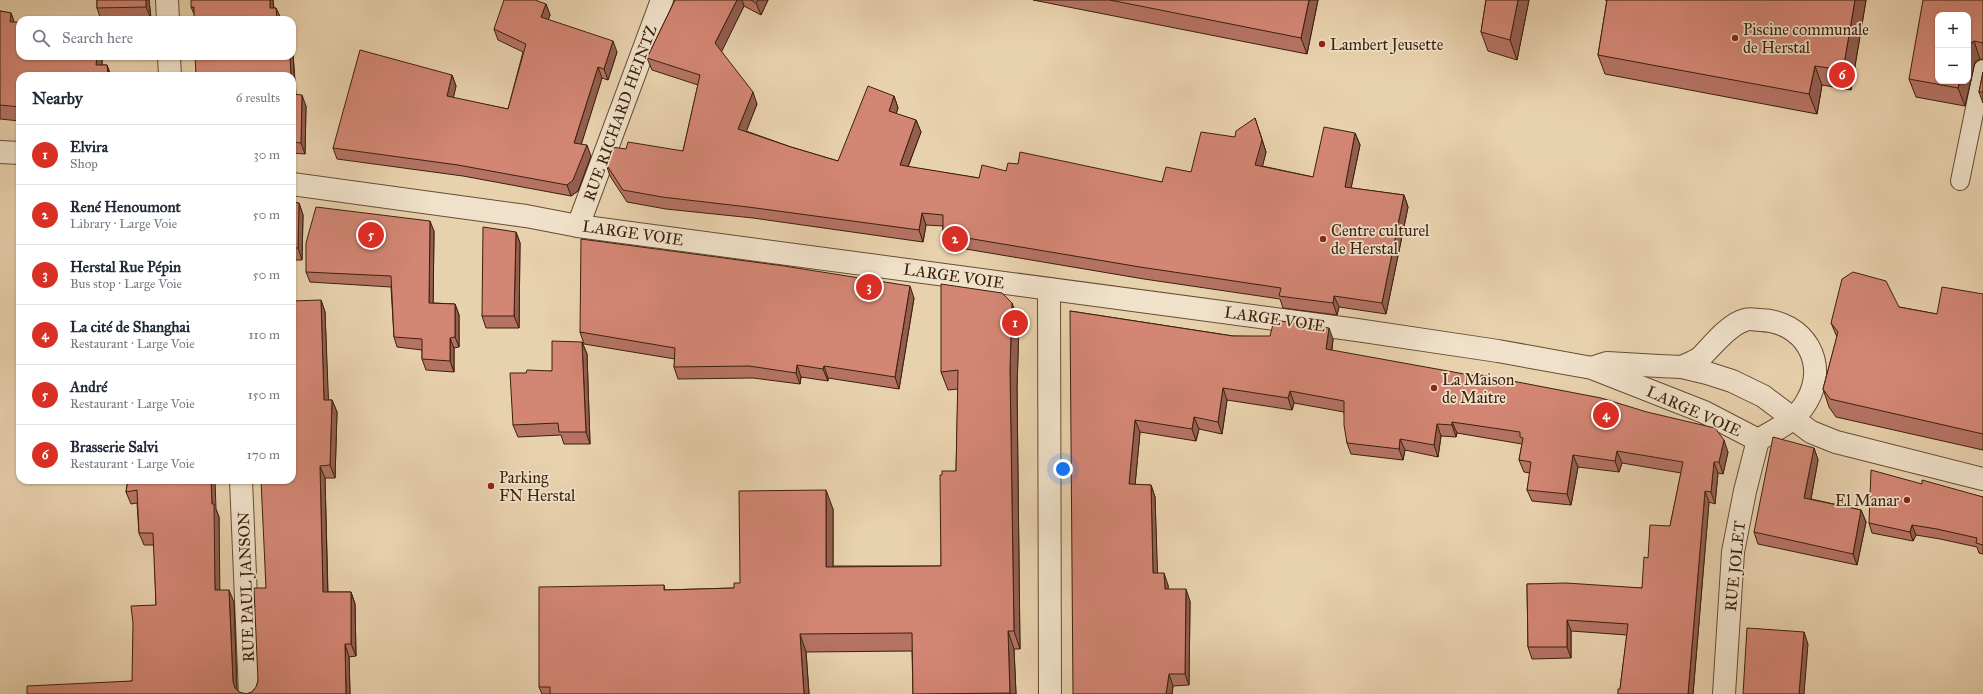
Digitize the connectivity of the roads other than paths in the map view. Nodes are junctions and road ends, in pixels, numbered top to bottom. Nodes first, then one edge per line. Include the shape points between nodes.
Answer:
1 (167, 0) edge
2 (662, 0) edge
3 (168, 16) edge
4 (169, 60) edge
5 (1983, 69) edge
6 (170, 72) edge
7 (0, 152) edge
8 (16, 153) edge
9 (1960, 181) dead end
10 (296, 185) edge
11 (578, 226) junction
12 (1049, 289) junction
13 (1682, 367) junction
14 (1592, 368) junction
15 (1793, 420) junction
16 (1758, 440) junction
17 (1983, 480) edge
18 (241, 484) edge
19 (250, 694) edge
20 (1050, 694) edge
21 (1724, 694) edge

1 - 3 street
2 - 11 street, RUE RICHARD HEINTZ
4 - 6 street
5 - 9 lane
7 - 8 street
10 - 11 street, LARGE VOIE via 526,216
11 - 12 street, LARGE VOIE
12 - 14 street, LARGE VOIE via 1380,333
12 - 20 street
13 - 14 street, LARGE VOIE via 1606,363
13 - 15 street via 1732,381 1763,396
13 - 15 street, LARGE VOIE via 1700,357 1726,332 1745,320 1778,322 1796,330 1811,348 1815,368 1813,387 1808,400
14 - 16 street, LARGE VOIE via 1704,412
15 - 16 street, LARGE VOIE
15 - 17 street via 1811,432 1836,442
16 - 21 street, RUE JOLET via 1733,552
18 - 19 street, RUE PAUL JANSON

